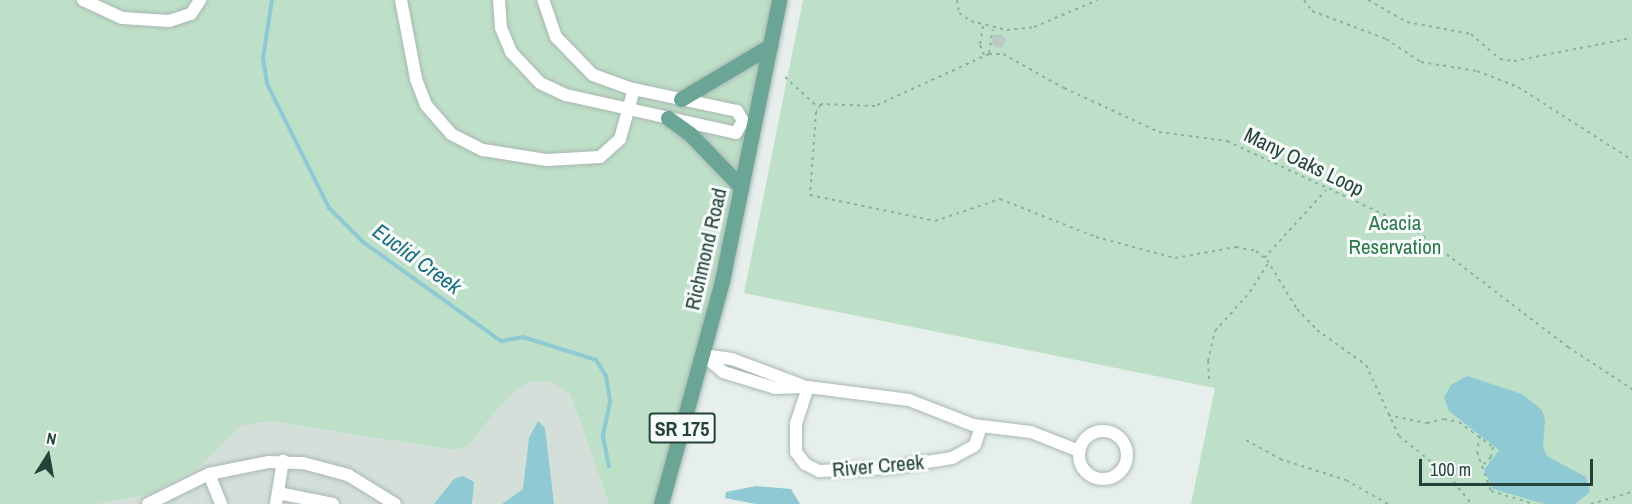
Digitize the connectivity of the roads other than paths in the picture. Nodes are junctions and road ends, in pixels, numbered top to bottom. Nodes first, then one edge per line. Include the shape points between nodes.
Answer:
1 (83, 0) edge
2 (200, 0) edge
3 (401, 0) edge
4 (499, 0) edge
5 (543, 0) edge
6 (779, 0) edge
7 (770, 46) junction
8 (634, 89) junction
9 (681, 99) junction
10 (629, 109) junction
11 (668, 118) junction
12 (741, 187) junction
13 (703, 355) junction
14 (808, 387) junction
15 (981, 427) junction
16 (1078, 451) junction
17 (283, 461) junction
18 (209, 474) junction
19 (277, 498) edge
20 (148, 504) edge
21 (221, 504) edge
22 (333, 504) edge
23 (395, 504) edge
24 (661, 504) edge

1 - 2 street via 122,18 169,21 191,14
3 - 10 street via 416,79 426,105 451,134 468,143 522,157 590,160 620,139
4 - 10 street via 501,27 509,46 532,77 566,95
5 - 8 street via 556,37 579,64 599,77
6 - 7 main road, Richmond Road / SR 175
7 - 9 main road
7 - 12 main road, Richmond Road / SR 175
8 - 9 street
8 - 10 street
9 - 11 street via 737,111 743,120 736,133
10 - 11 street
11 - 12 main road via 690,134
12 - 13 main road, Richmond Road / SR 175
13 - 14 street via 723,372 775,388
13 - 24 main road, Richmond Road / SR 175
14 - 15 street via 909,400
14 - 15 street, River Creek via 796,423 796,452 805,464 819,471 888,468 951,458 975,445
15 - 16 street via 1031,432
16 - 16 street via 1087,437 1102,431 1123,442 1127,458 1115,477 1099,480 1085,472
17 - 18 street via 241,465
17 - 19 street
17 - 23 street via 348,475
18 - 20 street
18 - 21 street
19 - 22 street

